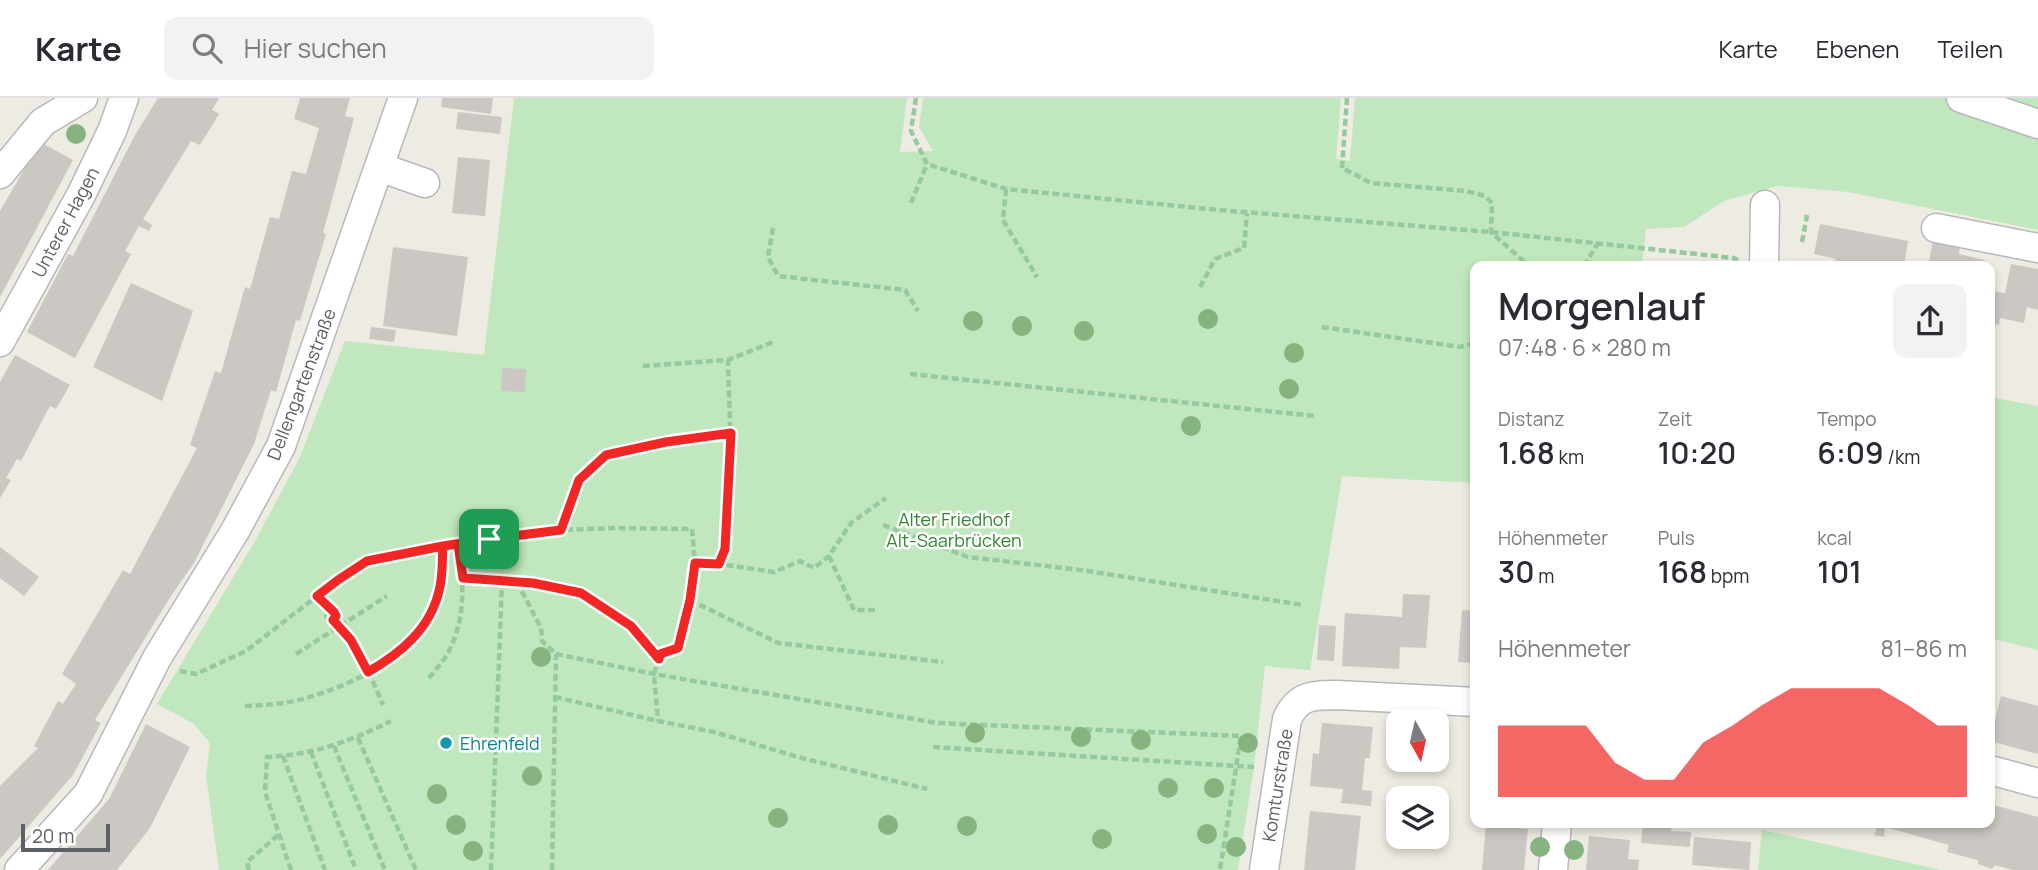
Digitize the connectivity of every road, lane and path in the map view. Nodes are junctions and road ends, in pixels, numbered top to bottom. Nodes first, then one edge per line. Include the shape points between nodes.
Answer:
1 (83, 98) edge
2 (124, 98) edge
3 (403, 98) edge
4 (916, 98) edge
5 (1347, 98) edge
6 (1961, 98) edge
7 (2038, 124) edge
8 (927, 164) junction
9 (379, 167) junction
10 (0, 174) edge
11 (425, 183) dead end
12 (1006, 188) junction
13 (911, 203) dead end
14 (1765, 205) dead end
15 (1247, 213) junction
16 (1807, 215) dead end
17 (772, 228) dead end
18 (1936, 228) dead end
19 (1491, 232) junction
20 (1802, 242) dead end
21 (1598, 243) junction
22 (2038, 248) edge
23 (1523, 261) edge
24 (1587, 261) edge
25 (1743, 261) edge
26 (1756, 261) edge
27 (1037, 277) dead end
28 (1200, 287) dead end
29 (918, 311) dead end
30 (1322, 327) dead end
31 (0, 342) edge
32 (773, 342) dead end
33 (1470, 344) edge
34 (728, 360) junction
35 (643, 366) dead end
36 (910, 374) dead end
37 (1315, 416) dead end
38 (731, 433) junction
39 (886, 498) dead end
40 (883, 525) dead end
41 (561, 530) junction
42 (458, 544) junction
43 (443, 546) junction
44 (829, 556) junction
45 (695, 563) junction
46 (719, 564) junction
47 (463, 578) junction
48 (502, 581) junction
49 (517, 582) junction
50 (317, 596) junction
51 (387, 596) dead end
52 (690, 600) junction
53 (1303, 605) dead end
54 (875, 610) dead end
55 (341, 627) junction
56 (296, 654) dead end
57 (556, 654) junction
58 (659, 659) junction
59 (943, 662) dead end
60 (177, 670) dead end
61 (368, 672) junction
62 (654, 674) junction
63 (429, 678) dead end
64 (555, 697) junction
65 (1470, 702) edge
66 (383, 705) dead end
67 (245, 706) dead end
68 (391, 721) dead end
69 (658, 721) junction
70 (358, 738) junction
71 (334, 746) junction
72 (933, 747) dead end
73 (311, 752) junction
74 (283, 756) junction
75 (1237, 766) junction
76 (1995, 771) edge
77 (2038, 783) edge
78 (927, 789) dead end
79 (1556, 828) edge
80 (278, 835) junction
81 (19, 870) edge
82 (249, 870) edge
83 (291, 870) edge
84 (325, 870) edge
85 (356, 870) edge
86 (385, 870) edge
87 (416, 870) edge
88 (491, 870) edge
89 (552, 870) edge
90 (1220, 870) edge
91 (1264, 870) edge
92 (1553, 870) edge

1 - 10 street via 43,122
2 - 31 street, Unterer Hagen via 81,195
3 - 9 street, Dellengartenstraße
4 - 8 path via 911,131
5 - 19 path via 1342,168 1371,183 1485,196 1492,203
6 - 7 street
8 - 12 path
8 - 13 path
9 - 11 street
9 - 81 street, Dellengartenstraße via 281,446 235,531 209,596 158,658 88,794
12 - 15 path
12 - 27 path via 1003,220
14 - 26 street
15 - 19 path
15 - 28 path via 1244,248 1215,259
16 - 20 path
17 - 29 path via 768,257 778,276 905,290
18 - 22 street
19 - 21 path
19 - 23 path
21 - 24 path
21 - 25 path
30 - 33 path
32 - 34 path
34 - 35 path
34 - 38 path
36 - 37 path
38 - 41 path via 606,455 579,480
38 - 46 path via 725,549
39 - 44 path via 851,523
40 - 53 path via 968,557
41 - 42 path
41 - 45 path via 692,529
42 - 43 path
42 - 47 path
43 - 50 path via 367,561
43 - 61 path via 440,589 432,611 416,637
44 - 46 path via 814,568 800,561 774,572
44 - 54 path via 854,610
45 - 46 path
45 - 52 path
47 - 48 path
47 - 63 path via 460,622 448,653
48 - 49 path
48 - 88 path
49 - 57 path via 541,628 542,641
49 - 58 path via 581,593 631,626
50 - 55 path via 330,610 327,619
50 - 60 path via 246,651 196,674
51 - 55 path
52 - 58 path via 678,648 660,654
52 - 59 path via 778,643
55 - 56 path
55 - 61 path
57 - 62 path
57 - 64 path
58 - 62 path
61 - 66 path
61 - 67 path via 309,698
62 - 69 path
62 - 75 path via 937,723 1241,736
64 - 69 path
64 - 89 path
65 - 91 street, Komturstraße via 1337,695 1302,699 1287,719
68 - 70 path
69 - 78 path
70 - 71 path
70 - 87 path
71 - 73 path
71 - 86 path
72 - 75 path
73 - 74 path
73 - 85 path
74 - 80 path via 267,757 265,792
74 - 84 path
75 - 90 path
76 - 77 street
79 - 92 street
80 - 82 path via 247,862
80 - 83 path

